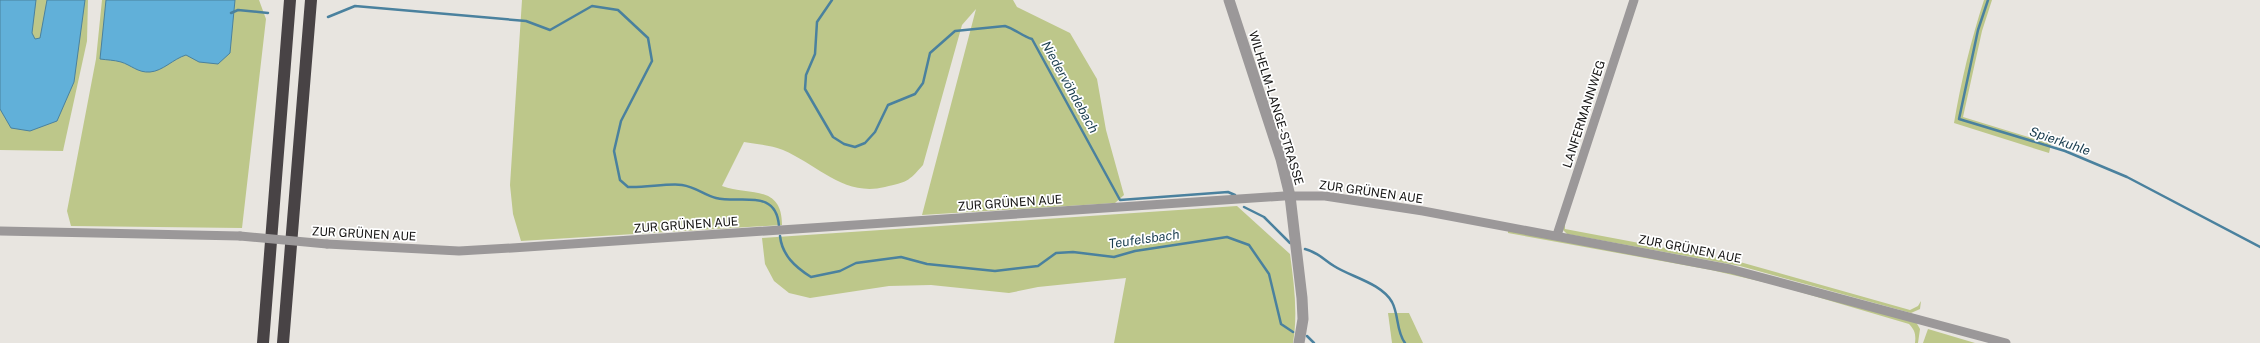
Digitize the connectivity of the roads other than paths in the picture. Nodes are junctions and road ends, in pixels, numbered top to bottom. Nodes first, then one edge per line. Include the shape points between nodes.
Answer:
1 (290, 0) edge
2 (311, 0) edge
3 (1229, 0) edge
4 (1634, 0) edge
5 (1290, 196) junction
6 (0, 231) edge
7 (1557, 235) junction
8 (263, 343) edge
9 (283, 343) edge
10 (1299, 343) edge
11 (2006, 343) edge

1 - 8 highway
2 - 9 highway
3 - 5 street, WILHELM-LANGE-STRASSE via 1281,159
4 - 7 street, LANFERMANNWEG
5 - 6 street, ZUR GRÜNEN AUE, bridge via 459,251 327,244 240,236
5 - 7 street, ZUR GRÜNEN AUE via 1325,196
5 - 10 street, WILHELM-LANGE-STRASSE via 1302,298 1303,319
7 - 11 street, ZUR GRÜNEN AUE via 1730,269

